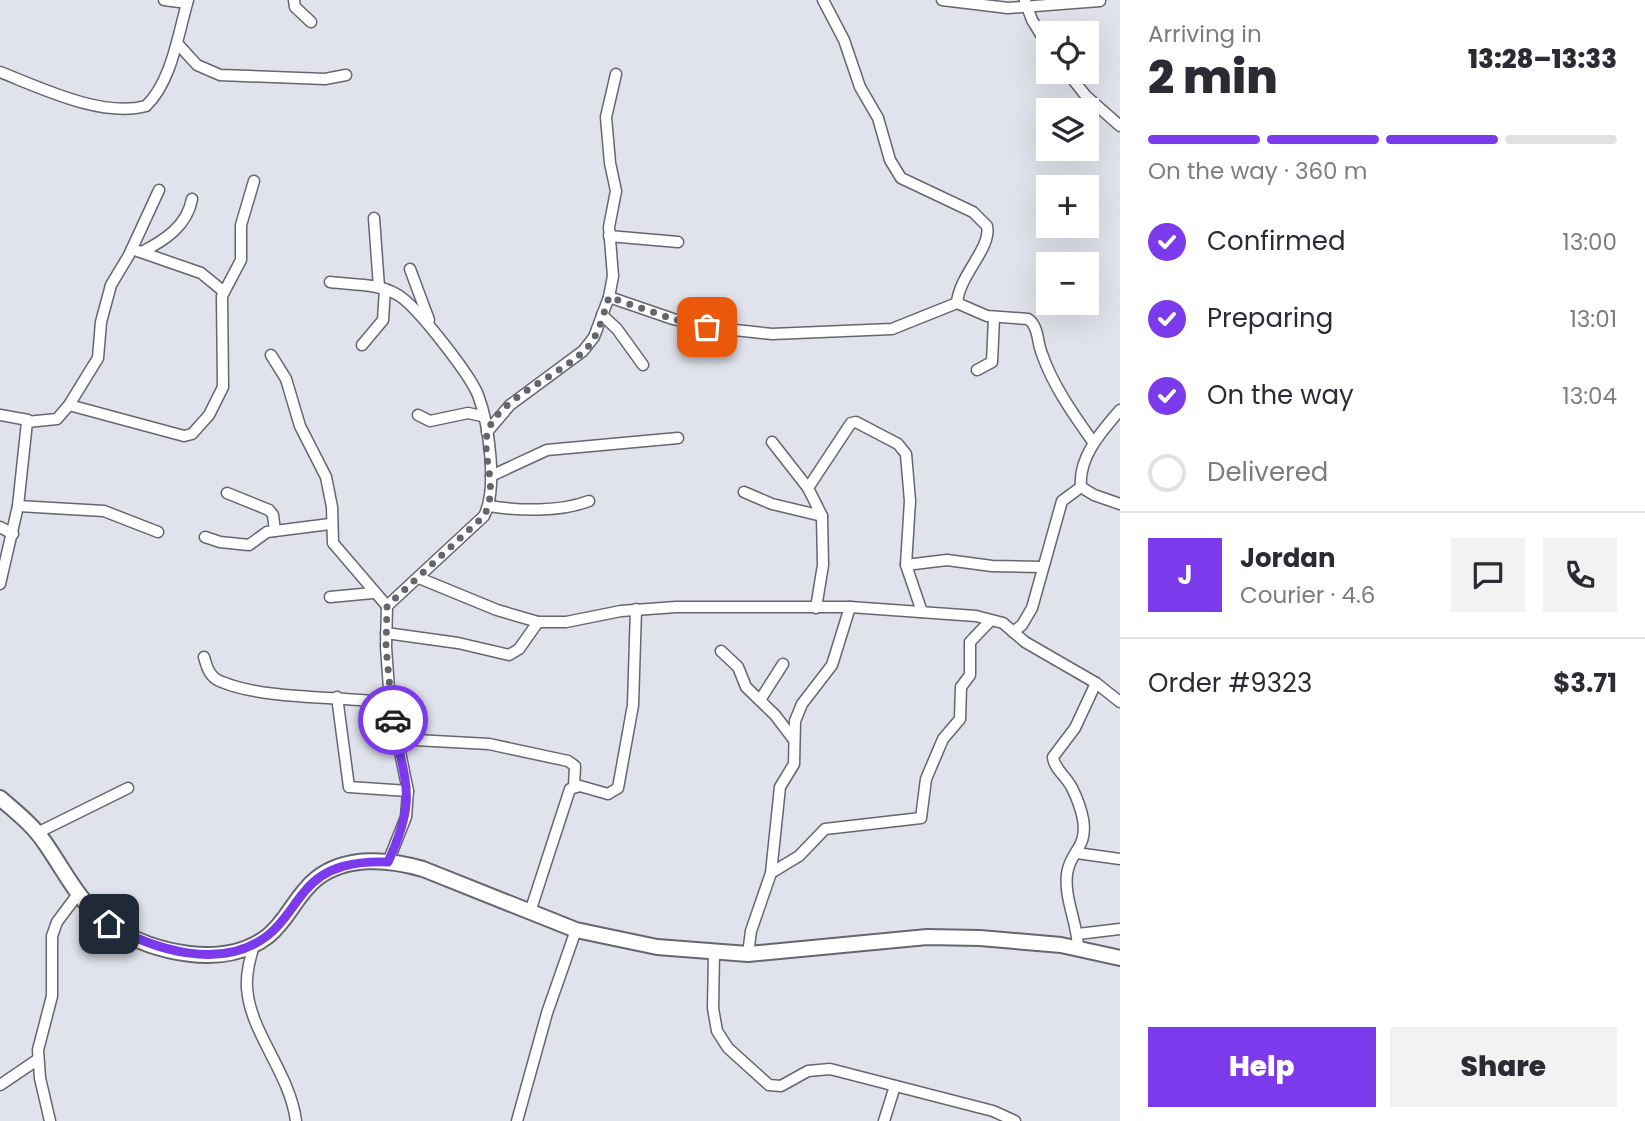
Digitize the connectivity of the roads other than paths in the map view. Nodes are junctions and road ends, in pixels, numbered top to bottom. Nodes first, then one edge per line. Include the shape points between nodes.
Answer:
1 (164, 0) edge
2 (294, 0) edge
3 (823, 0) edge
4 (942, 0) edge
5 (188, 1) edge
6 (1100, 1) edge
7 (1026, 3) edge
8 (311, 22) dead end
9 (1036, 23) edge
10 (177, 43) junction
11 (0, 72) edge
12 (616, 74) dead end
13 (346, 75) dead end
14 (1076, 84) edge
15 (1120, 126) edge
16 (254, 181) dead end
17 (159, 190) dead end
18 (192, 199) dead end
19 (374, 218) dead end
20 (609, 236) junction
21 (678, 242) dead end
22 (137, 251) junction
23 (410, 269) dead end
24 (330, 282) dead end
25 (382, 288) junction
26 (223, 292) junction
27 (609, 297) junction
28 (957, 303) junction
29 (603, 315) junction
30 (994, 318) junction
31 (431, 327) junction
32 (362, 345) dead end
33 (271, 355) dead end
34 (642, 365) dead end
35 (977, 370) dead end
36 (69, 405) junction
37 (1120, 410) edge
38 (0, 415) edge
39 (418, 415) dead end
40 (482, 416) junction
41 (28, 420) junction
42 (487, 432) junction
43 (678, 438) dead end
44 (772, 442) dead end
45 (1093, 442) junction
46 (491, 476) junction
47 (1082, 487) junction
48 (808, 488) junction
49 (744, 492) dead end
50 (227, 493) dead end
51 (589, 501) dead end
52 (1120, 504) edge
53 (18, 506) junction
54 (489, 506) junction
55 (822, 516) junction
56 (330, 524) junction
57 (0, 527) edge
58 (275, 531) junction
59 (158, 532) dead end
60 (13, 534) junction
61 (205, 537) dead end
62 (906, 565) junction
63 (1042, 567) junction
64 (419, 578) junction
65 (0, 584) edge
66 (373, 593) junction
67 (330, 597) dead end
68 (387, 606) junction
69 (850, 607) junction
70 (816, 608) junction
71 (636, 609) junction
72 (922, 612) junction
73 (537, 621) junction
74 (990, 621) junction
75 (1013, 632) junction
76 (386, 633) junction
77 (721, 651) dead end
78 (204, 657) dead end
79 (783, 664) dead end
80 (1096, 683) junction
81 (337, 697) junction
82 (760, 700) junction
83 (1120, 702) edge
84 (390, 703) junction
85 (397, 739) junction
86 (795, 740) junction
87 (574, 786) junction
88 (128, 788) dead end
89 (408, 791) junction
90 (0, 798) edge
91 (37, 833) junction
92 (1077, 853) junction
93 (1120, 859) edge
94 (388, 862) junction
95 (771, 873) junction
96 (78, 894) junction
97 (530, 912) junction
98 (1120, 929) edge
99 (576, 930) junction
100 (1078, 941) junction
101 (254, 945) junction
102 (714, 953) junction
103 (748, 954) junction
104 (1120, 958) edge
105 (37, 1060) junction
106 (0, 1085) edge
107 (895, 1086) junction
108 (50, 1121) edge
109 (296, 1121) edge
110 (517, 1121) edge
111 (884, 1121) edge
112 (1015, 1121) edge

1 - 5 street
2 - 8 street
3 - 28 street via 901,178 973,212 988,226 986,240 961,282
4 - 7 street via 1008,8
5 - 10 street
6 - 7 street
7 - 9 street
10 - 11 street via 155,97 134,109 87,102
10 - 13 street via 197,65 220,75 325,79
12 - 20 street via 606,117 616,191
14 - 15 street
16 - 26 street via 241,225 241,260
17 - 22 street
18 - 22 street via 182,223 160,242
19 - 25 street
20 - 21 street
20 - 27 street via 613,276
22 - 26 street via 201,273
22 - 36 street via 111,285 98,358
23 - 31 street
24 - 25 street
25 - 31 street via 409,302
25 - 32 street via 383,320
26 - 36 street via 223,387 209,415 192,433 184,436
27 - 28 street via 707,327 772,334 892,329
27 - 29 street
28 - 30 street
29 - 34 street
29 - 42 street via 583,351 510,405
30 - 35 street via 992,362
30 - 45 street via 1032,321 1050,372
31 - 40 street via 477,392
33 - 56 street via 286,379 300,426 326,477
36 - 41 street via 52,421
37 - 45 street
38 - 41 street
39 - 40 street via 430,421 468,413
40 - 42 street
41 - 53 street
42 - 46 street
43 - 46 street via 547,450
44 - 48 street
45 - 47 street
46 - 54 street
47 - 52 street
47 - 63 street via 1062,501
48 - 55 street
48 - 62 street via 853,422 898,444 908,463
49 - 55 street
50 - 58 street via 269,510
51 - 54 street via 572,507
53 - 59 street via 104,511
53 - 60 street
54 - 64 street
55 - 70 street via 823,565
56 - 58 street
56 - 66 street via 333,543
57 - 60 street
58 - 61 street via 249,545
60 - 65 street
62 - 63 street via 947,560
62 - 72 street
63 - 75 street via 1028,617
64 - 68 street
64 - 73 street
66 - 67 street
66 - 68 street
68 - 76 street
69 - 70 street
69 - 72 street
69 - 86 street via 832,665 797,714
70 - 71 street
71 - 73 street via 566,622
71 - 87 street via 633,705 618,788 608,793
72 - 74 street
73 - 76 street via 519,649 509,654
74 - 75 street via 1003,623
74 - 95 street via 971,642 970,675 961,687 960,719 943,739 926,779 921,818 825,829 799,856
75 - 80 street
76 - 84 street
77 - 82 street
78 - 81 street via 208,671 221,682 286,694
79 - 82 street
80 - 83 street
80 - 92 street via 1075,728 1053,757 1082,817 1084,840
81 - 84 street
81 - 89 street via 349,787
82 - 86 street
84 - 85 street
85 - 87 street via 489,744 568,761 575,766
85 - 89 street
86 - 95 street via 794,764 780,787
87 - 97 street via 562,806
88 - 91 street
89 - 94 street via 406,817
90 - 91 street
91 - 96 street
92 - 93 street
92 - 100 street via 1069,864 1067,882
94 - 97 street via 423,869
94 - 101 street via 350,863 317,878 284,920
95 - 103 street
96 - 101 street via 109,924 163,949 213,953
96 - 105 street via 52,936 53,984
97 - 99 street
98 - 100 street
99 - 102 street
99 - 110 street
100 - 103 street via 927,937
100 - 104 street
101 - 109 street via 247,972 249,1001 289,1087
102 - 103 street
102 - 107 street via 713,1008 718,1031 728,1048 769,1085 781,1086 805,1072 830,1069
105 - 106 street
105 - 108 street
107 - 111 street
107 - 112 street

